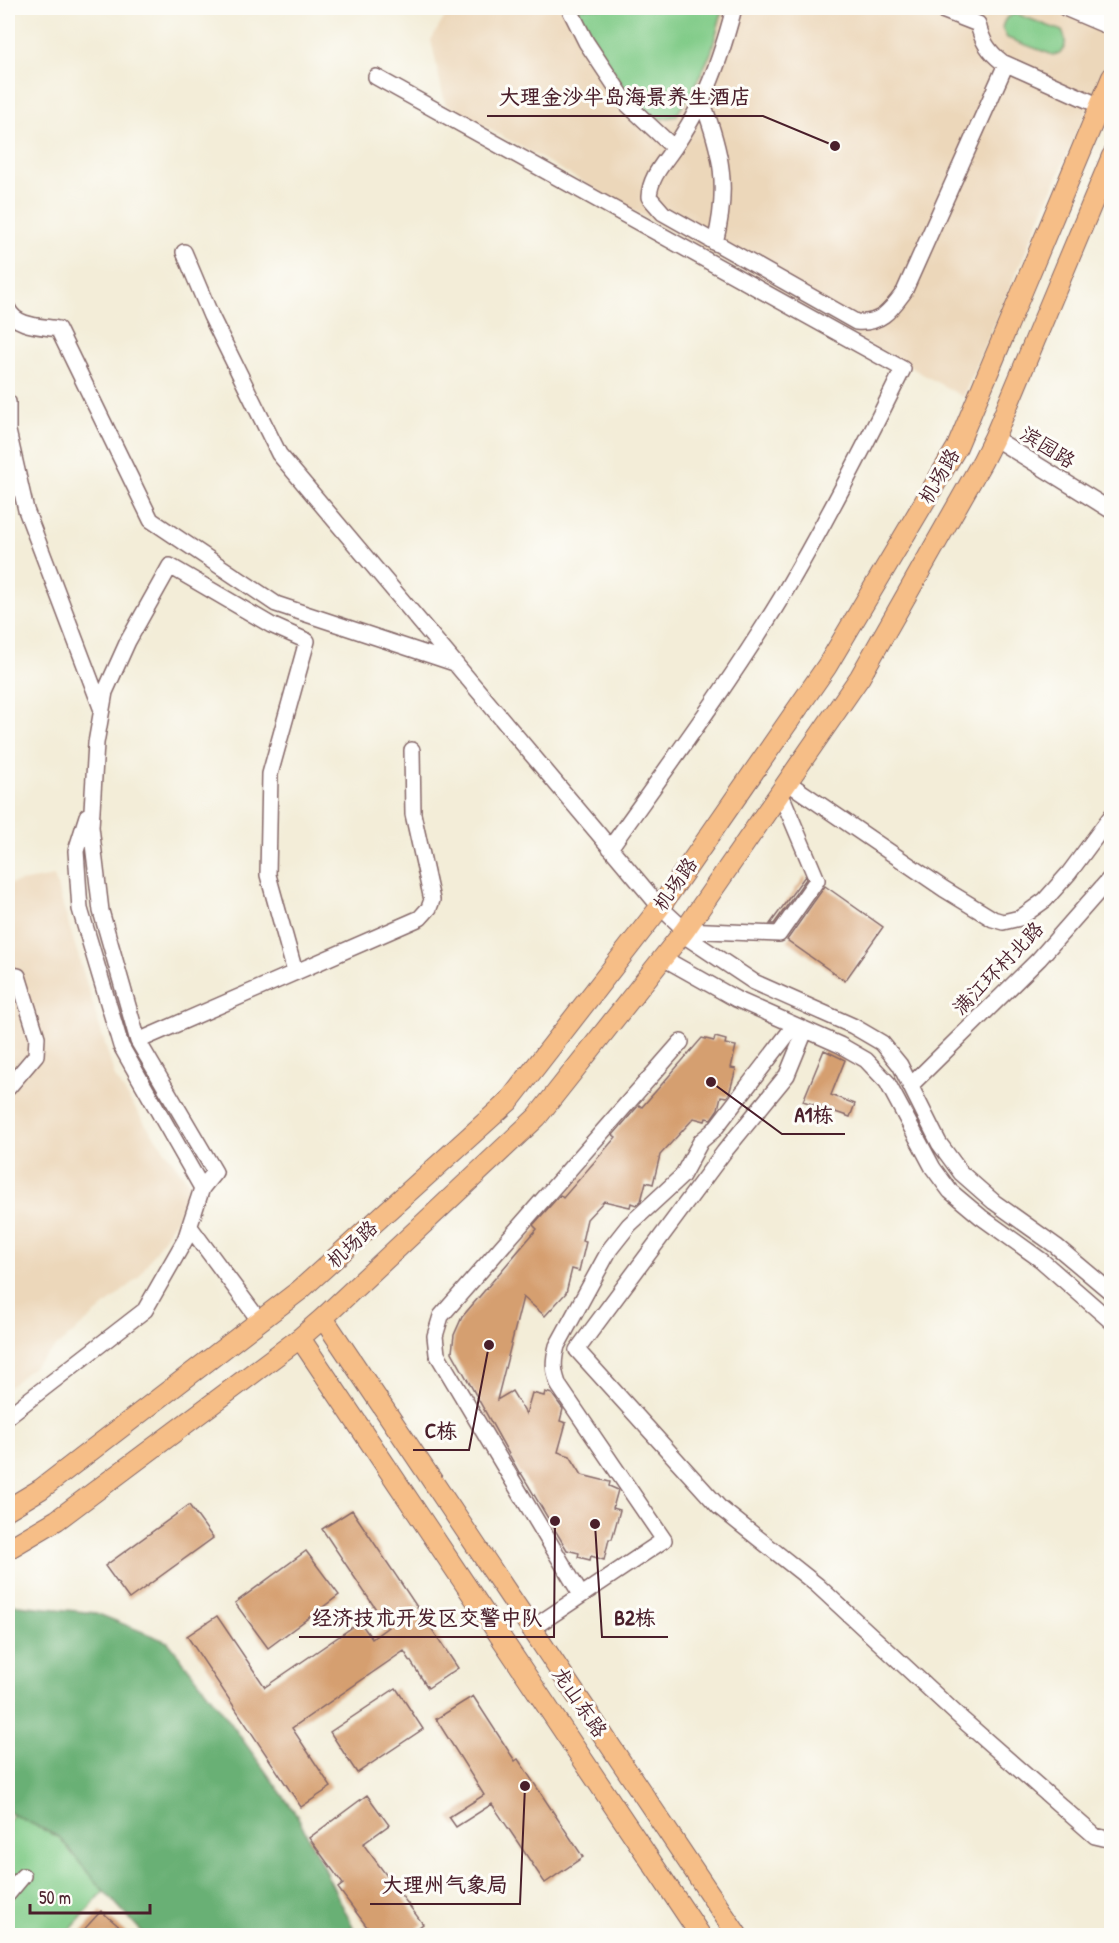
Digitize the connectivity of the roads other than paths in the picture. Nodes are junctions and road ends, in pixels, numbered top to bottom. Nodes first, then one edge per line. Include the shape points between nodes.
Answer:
1 (569, 8) edge
2 (734, 8) edge
3 (937, 8) edge
4 (1065, 8) edge
5 (1112, 28) edge
6 (1006, 64) junction
7 (376, 77) dead end
8 (1111, 77) edge
9 (702, 101) junction
10 (1098, 105) junction
11 (674, 148) junction
12 (1112, 156) edge
13 (715, 243) junction
14 (184, 252) dead end
15 (8, 309) edge
16 (8, 402) edge
17 (994, 438) junction
18 (1112, 511) edge
19 (454, 663) junction
20 (102, 710) junction
21 (412, 750) dead end
22 (784, 787) junction
23 (93, 798) junction
24 (1112, 814) edge
25 (610, 848) junction
26 (1112, 876) edge
27 (660, 907) junction
28 (684, 932) junction
29 (663, 958) junction
30 (295, 972) junction
31 (8, 974) edge
32 (800, 1028) junction
33 (138, 1041) junction
34 (681, 1042) dead end
35 (911, 1085) junction
36 (8, 1088) edge
37 (202, 1188) junction
38 (190, 1227) junction
39 (1112, 1293) edge
40 (323, 1318) junction
41 (259, 1320) junction
42 (1112, 1322) edge
43 (300, 1338) junction
44 (359, 1372) junction
45 (334, 1389) junction
46 (8, 1416) edge
47 (8, 1509) edge
48 (8, 1549) edge
49 (581, 1595) junction
50 (531, 1629) junction
51 (1112, 1840) edge
52 (23, 1876) dead end
53 (8, 1894) edge
54 (701, 1935) edge
55 (738, 1935) edge

1 - 11 street via 586,42 628,105
2 - 9 street
3 - 6 street via 978,24 990,53
4 - 5 street
6 - 10 street
6 - 13 street via 904,292 887,315 856,322
7 - 25 street via 903,369 843,490 782,596 731,677
8 - 10 main road, 机场路
9 - 11 street
9 - 13 street via 717,145 724,192
10 - 27 main road, 机场路 via 957,447 827,666
11 - 13 street via 655,175 649,197 663,213
12 - 17 main road, 机场路
14 - 19 street via 279,454
15 - 19 street via 23,323 58,329 151,520 276,604
16 - 20 street via 8,431 26,510
17 - 18 street, 滨园路
17 - 22 main road, 机场路 via 860,677
19 - 25 street
20 - 23 street
20 - 30 street via 105,693 128,641 170,566 271,625 307,641 270,774 268,875
21 - 30 street via 413,814 432,900 429,908 420,918
22 - 24 street via 987,916 1003,922 1020,918 1044,900
22 - 28 main road, 机场路
22 - 28 street via 816,880 778,934
23 - 33 street via 91,827 101,911
23 - 37 street via 76,851 80,909 121,1047
25 - 27 street
26 - 35 street, 满江环村北路 via 1039,959
27 - 28 street
27 - 41 main road, 机场路 via 510,1101 312,1280
28 - 29 main road, 机场路
28 - 35 street via 754,982 872,1036 894,1055
29 - 32 street via 719,991
29 - 40 main road, 机场路 via 537,1117
30 - 33 street
31 - 36 street via 18,976 37,1036 36,1055
32 - 42 street via 856,1053 875,1068 950,1191 1041,1260
32 - 49 street via 701,1141 682,1176 629,1225 610,1249 557,1346 553,1361 559,1386 664,1540
32 - 51 street via 787,1075 724,1152 578,1350 719,1507 817,1585 1095,1836
33 - 37 street via 215,1172
34 - 49 street via 441,1316 435,1336 437,1354
35 - 39 street via 939,1143 961,1173
37 - 38 street
38 - 41 street
38 - 46 street via 145,1310
40 - 43 main road, 机场路
40 - 44 main road, 龙山东路
41 - 47 main road, 机场路 via 41,1489
43 - 45 main road, 龙山东路
43 - 48 main road, 机场路 via 57,1520
44 - 45 main road
44 - 50 main road, 龙山东路
45 - 54 main road, 龙山东路
49 - 50 street
50 - 55 main road, 龙山东路
52 - 53 street

